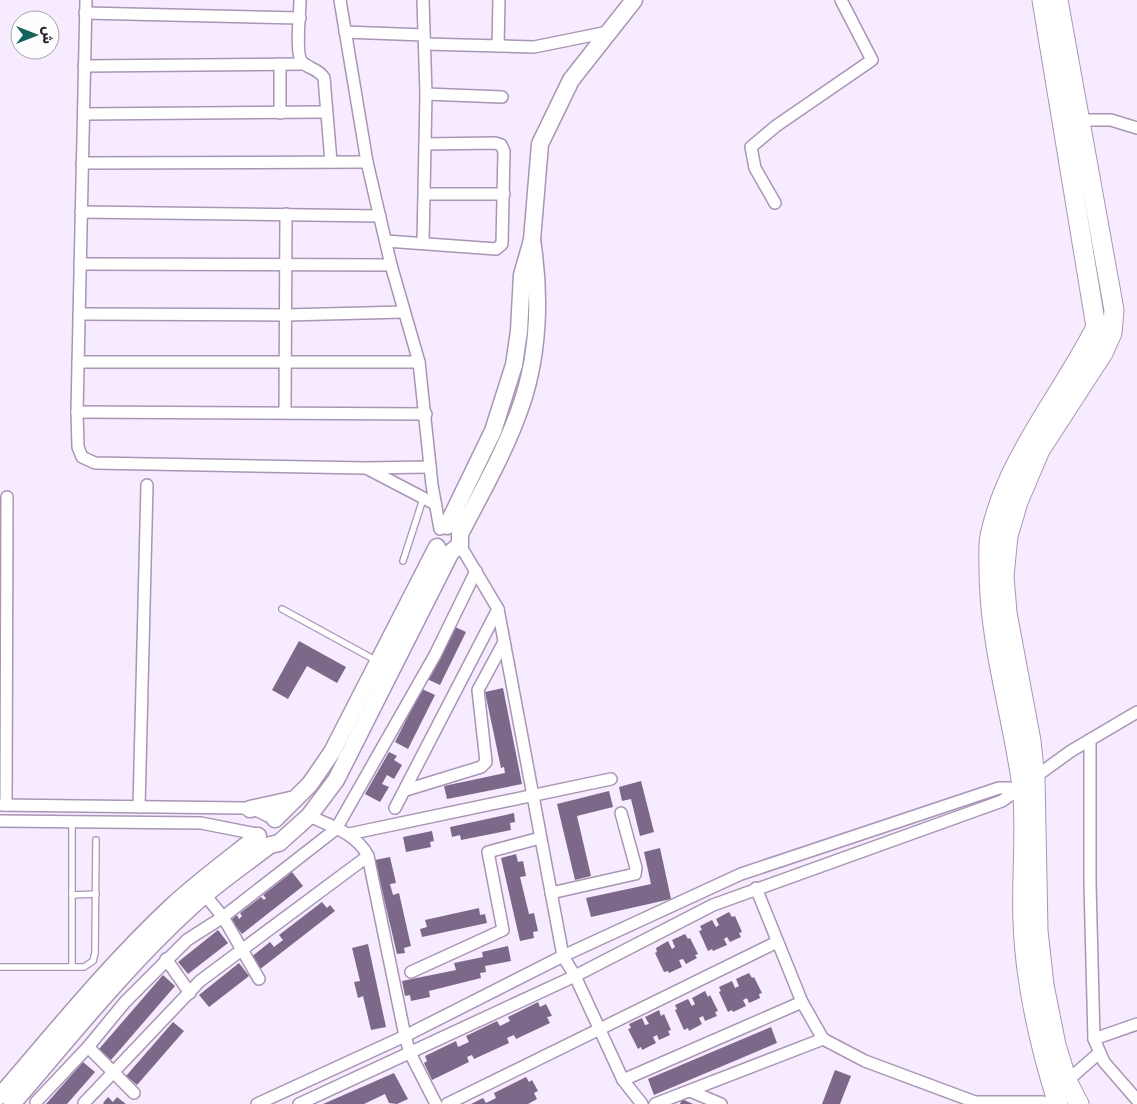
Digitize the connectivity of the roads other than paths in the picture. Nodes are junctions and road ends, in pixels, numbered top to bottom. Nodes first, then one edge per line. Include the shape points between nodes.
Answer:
1 (86, 0) edge
2 (300, 0) edge
3 (340, 0) edge
4 (423, 0) edge
5 (499, 0) edge
6 (634, 0) edge
7 (841, 0) edge
8 (1042, 0) edge
9 (1058, 0) edge
10 (85, 13) junction
11 (300, 18) junction
12 (345, 32) junction
13 (608, 32) junction
14 (424, 40) junction
15 (498, 46) junction
16 (280, 64) junction
17 (304, 64) junction
18 (84, 66) junction
19 (426, 94) junction
20 (502, 97) dead end
21 (326, 112) junction
22 (280, 113) junction
23 (84, 114) junction
24 (1079, 120) junction
25 (1137, 128) edge
26 (425, 144) junction
27 (331, 162) junction
28 (367, 162) junction
29 (82, 163) junction
30 (425, 194) junction
31 (504, 194) junction
32 (776, 204) dead end
33 (81, 212) junction
34 (286, 214) junction
35 (380, 216) junction
36 (386, 240) junction
37 (424, 242) junction
38 (80, 264) junction
39 (286, 265) junction
40 (391, 265) junction
41 (404, 312) junction
42 (79, 314) junction
43 (286, 315) junction
44 (78, 362) junction
45 (285, 362) junction
46 (418, 362) junction
47 (78, 412) junction
48 (285, 412) junction
49 (426, 414) junction
50 (430, 467) junction
51 (366, 468) junction
52 (147, 485) dead end
53 (7, 497) dead end
54 (424, 499) junction
55 (435, 504) junction
56 (449, 539) junction
57 (403, 561) dead end
58 (476, 571) junction
59 (282, 609) dead end
60 (498, 609) junction
61 (504, 642) junction
62 (3, 643) edge
63 (379, 662) junction
64 (1137, 712) edge
65 (1090, 740) junction
66 (611, 779) dead end
67 (1028, 783) junction
68 (406, 790) junction
69 (534, 796) junction
70 (297, 798) junction
71 (3, 805) edge
72 (139, 807) junction
73 (395, 808) dead end
74 (250, 809) junction
75 (620, 813) dead end
76 (308, 816) junction
77 (273, 818) junction
78 (72, 820) junction
79 (0, 821) edge
80 (336, 829) junction
81 (349, 834) junction
82 (267, 838) junction
83 (540, 838) junction
84 (96, 840) dead end
85 (368, 856) junction
86 (756, 888) junction
87 (551, 893) junction
88 (96, 894) junction
89 (72, 895) junction
90 (206, 895) junction
91 (222, 917) junction
92 (777, 942) junction
93 (241, 950) junction
94 (563, 956) junction
95 (166, 959) junction
96 (0, 967) edge
97 (72, 967) junction
98 (411, 972) dead end
99 (575, 976) junction
100 (259, 978) dead end
101 (190, 992) junction
102 (802, 1002) junction
103 (1137, 1024) edge
104 (598, 1028) junction
105 (405, 1036) junction
106 (823, 1039) junction
107 (1094, 1039) junction
108 (88, 1047) junction
109 (410, 1053) junction
110 (1099, 1053) junction
111 (112, 1073) junction
112 (623, 1080) junction
113 (1067, 1081) junction
114 (690, 1091) junction
115 (134, 1093) dead end
116 (0, 1096) edge
117 (0, 1099) edge
118 (1137, 1100) edge
119 (36, 1102) dead end
120 (84, 1103) edge
121 (975, 1103) edge
122 (8, 1104) edge
123 (12, 1104) edge
124 (257, 1104) edge
125 (299, 1104) edge
126 (436, 1104) edge
127 (447, 1104) edge
128 (642, 1104) edge
129 (655, 1104) edge
130 (721, 1104) edge
131 (1058, 1104) edge
132 (1079, 1104) edge

1 - 10 street
2 - 11 street
3 - 12 street
4 - 14 street
5 - 15 street
6 - 13 main road
7 - 32 street via 872,60 751,147 755,168
8 - 67 main road via 1096,327 1001,495 989,539 989,589 994,629
9 - 24 main road
10 - 11 street
10 - 18 street
11 - 17 street via 298,51
12 - 14 street
12 - 28 street
13 - 15 street via 534,47
13 - 56 main road via 571,80 540,144 532,240 538,282 534,352 525,395 509,435
14 - 15 street
14 - 19 street
16 - 17 street
16 - 18 street
16 - 22 street
17 - 21 street via 322,75
18 - 23 street
19 - 20 street
19 - 26 street
21 - 22 street
21 - 27 street
22 - 23 street
23 - 29 street
24 - 25 street via 1111,120
24 - 67 main road via 1114,310 1112,333 1103,353 1040,450 1008,536 1004,576 1007,613 1031,741
26 - 30 street
26 - 31 street via 502,145
27 - 28 street
27 - 29 street
28 - 35 street
29 - 33 street
30 - 31 street
30 - 37 street
31 - 37 street via 503,242 499,248
33 - 34 street
33 - 38 street
34 - 35 street
34 - 39 street
35 - 36 street
36 - 37 street
36 - 40 street
38 - 39 street
38 - 42 street
39 - 40 street
39 - 43 street
40 - 41 street
41 - 43 street
41 - 46 street
42 - 43 street
42 - 44 street
43 - 45 street
44 - 45 street
44 - 47 street
45 - 46 street
45 - 48 street
46 - 49 street
47 - 48 street
47 - 51 street via 78,447 82,457 90,462
48 - 49 street
49 - 50 street
50 - 51 street
50 - 55 street
51 - 54 street
52 - 72 street
53 - 62 street
54 - 55 street
54 - 57 lane
55 - 56 street
56 - 58 street
56 - 63 main road
56 - 76 main road via 346,764
58 - 60 street
58 - 80 street via 435,656
59 - 63 lane
60 - 61 street
60 - 68 street
61 - 68 street via 478,690 486,762 481,767
61 - 69 street
62 - 71 street
63 - 70 main road via 332,752
64 - 65 street
65 - 67 street
65 - 107 street
66 - 69 street
67 - 86 street via 1002,801
67 - 94 street via 999,788 741,874
67 - 113 main road via 1044,985
67 - 131 main road via 1022,920 1026,971 1039,1037
68 - 73 street
69 - 81 street
69 - 83 street
70 - 74 main road
70 - 77 main road
71 - 72 street
72 - 74 street
74 - 77 street
75 - 87 street via 635,874
76 - 80 street
76 - 82 main road
77 - 82 main road via 261,822
77 - 82 main road via 284,828
78 - 79 street
78 - 82 street via 201,823
78 - 89 lane
80 - 81 street
80 - 91 street
81 - 85 street via 361,843
82 - 90 main road
82 - 116 main road via 196,885 156,921
83 - 87 street
83 - 98 street via 488,852 503,930
84 - 88 lane
85 - 93 street
85 - 105 street
86 - 92 street
86 - 99 street via 713,905
87 - 94 street
88 - 89 lane
88 - 97 lane via 94,957 88,966
89 - 97 lane
90 - 91 street
90 - 123 main road via 152,945
91 - 93 street
91 - 95 street via 187,940
92 - 102 street
92 - 104 street
93 - 100 street
93 - 101 street
94 - 99 street
94 - 105 street
95 - 101 street
95 - 108 street
96 - 97 lane
99 - 104 street
99 - 109 street
101 - 111 street
102 - 106 street
102 - 112 street
103 - 107 street
104 - 112 street
104 - 127 street
105 - 109 street
105 - 124 street
106 - 114 street
106 - 121 street via 865,1061
107 - 110 street
108 - 111 street
108 - 119 street
109 - 125 street
109 - 126 street
110 - 113 street
110 - 118 street
111 - 115 street
111 - 120 street
112 - 128 street
113 - 132 main road
114 - 129 street
114 - 130 street
117 - 122 main road
121 - 131 street

